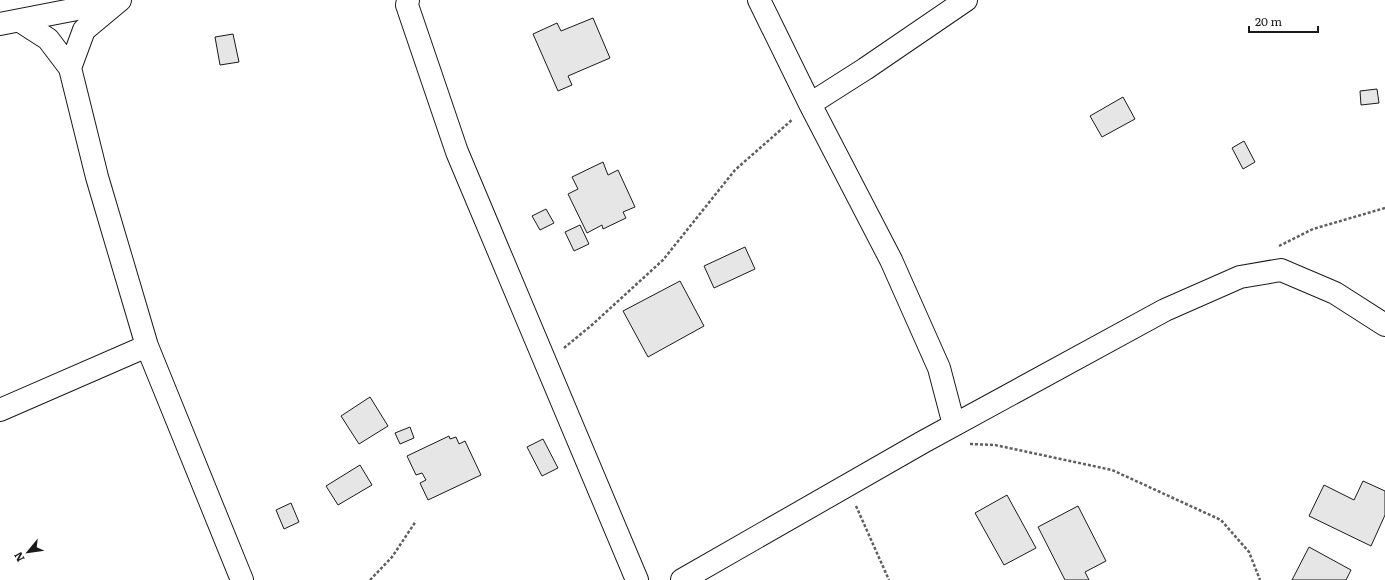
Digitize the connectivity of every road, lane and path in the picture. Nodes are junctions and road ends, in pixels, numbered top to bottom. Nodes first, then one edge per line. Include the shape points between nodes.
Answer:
1 (120, 0) edge
2 (759, 0) edge
3 (966, 0) edge
4 (406, 2) edge
5 (21, 16) edge
6 (70, 68) junction
7 (810, 104) junction
8 (1385, 208) edge
9 (1276, 248) dead end
10 (1385, 325) edge
11 (147, 346) junction
12 (545, 364) junction
13 (0, 410) edge
14 (954, 425) junction
15 (966, 444) dead end
16 (847, 485) junction
17 (416, 521) dead end
18 (242, 580) edge
19 (370, 580) edge
20 (637, 580) edge
21 (682, 580) edge
22 (889, 580) edge
23 (1260, 580) edge

1 - 5 street
1 - 6 street via 84,30
2 - 7 street
3 - 7 street
4 - 12 street via 457,152
5 - 6 street via 48,39
6 - 11 street via 97,177
7 - 12 path via 735,170 662,260
7 - 14 street via 891,260 939,368
8 - 9 path via 1313,229
10 - 14 street via 1335,293 1281,270 1240,277 1165,310
11 - 13 street
11 - 18 street
12 - 20 street
14 - 16 street
15 - 23 path via 995,445 1112,470 1220,520 1249,552
16 - 21 street
16 - 22 path
17 - 19 path via 392,557

